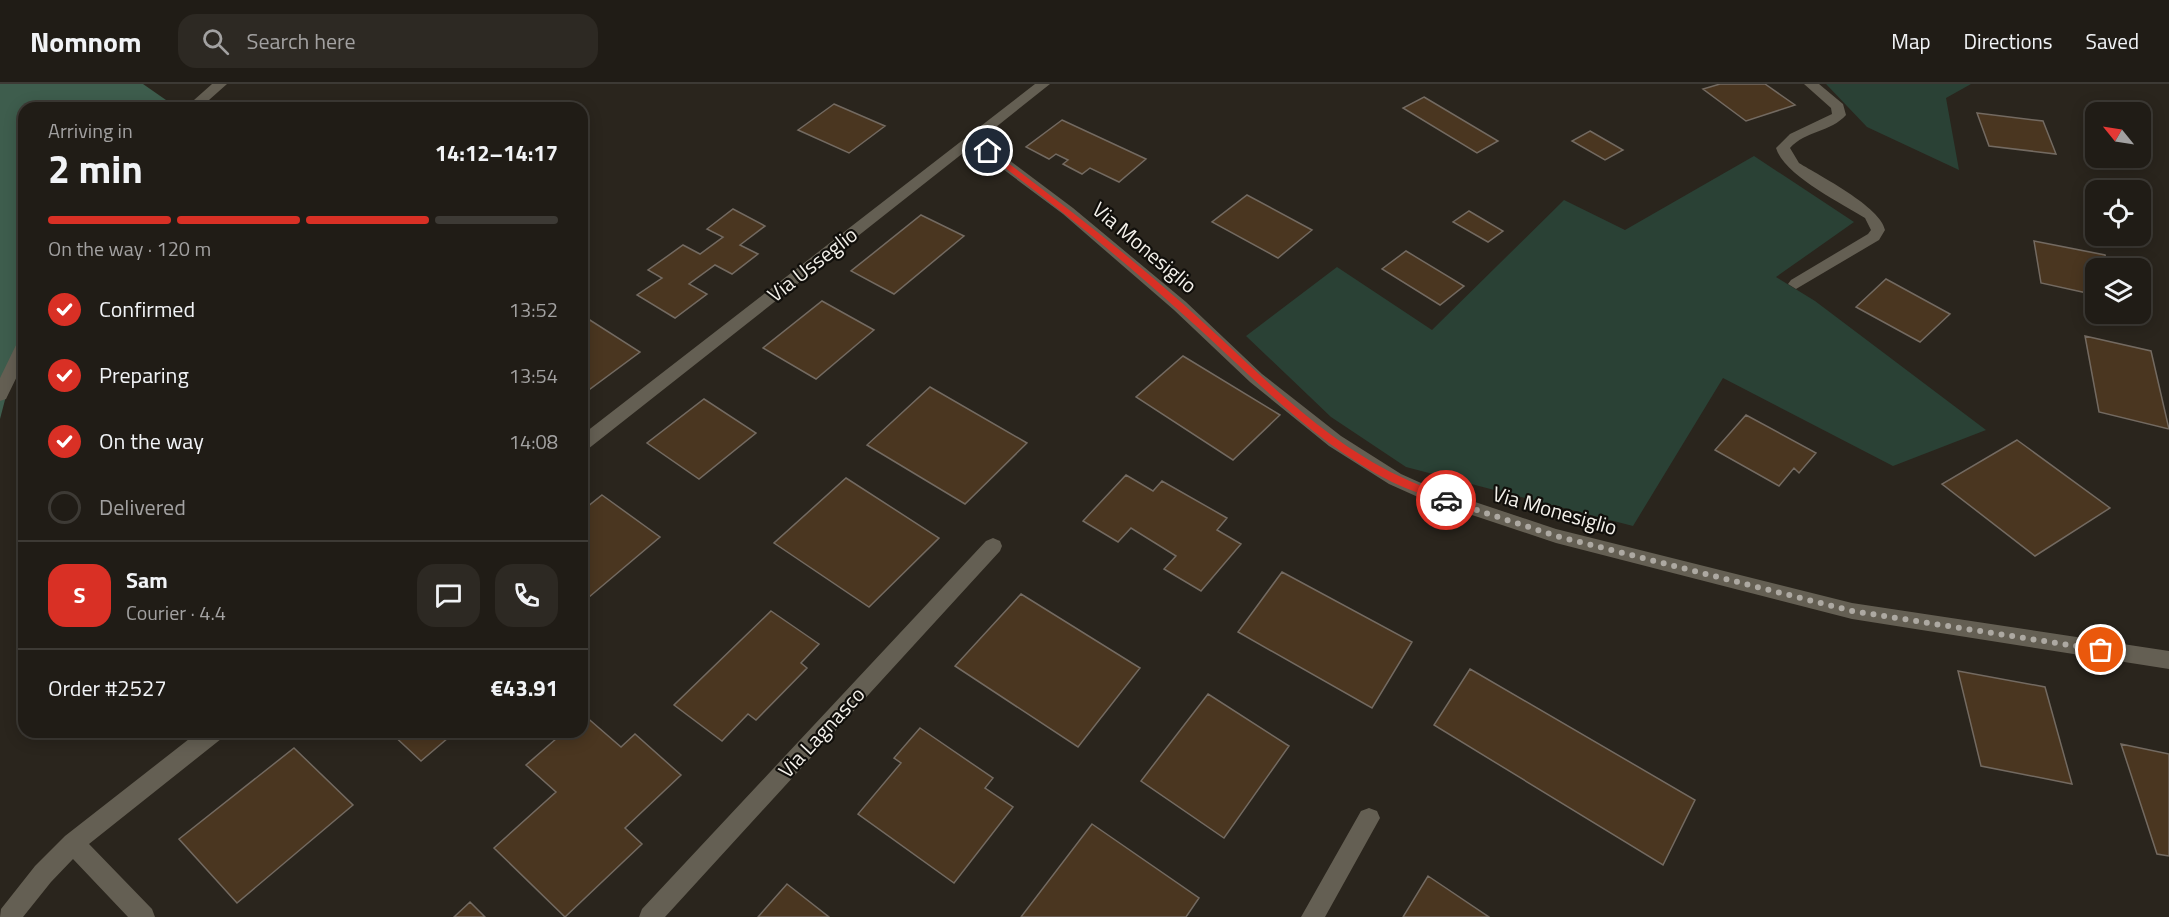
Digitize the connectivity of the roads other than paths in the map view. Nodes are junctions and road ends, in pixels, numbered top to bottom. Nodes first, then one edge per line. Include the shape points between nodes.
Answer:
1 (220, 84) edge
2 (1043, 84) edge
3 (1811, 84) edge
4 (199, 102) edge
5 (972, 139) junction
6 (1796, 284) dead end
7 (18, 358) edge
8 (0, 395) edge
9 (588, 439) edge
10 (993, 546) dead end
11 (2169, 660) edge
12 (206, 738) edge
13 (1369, 818) dead end
14 (73, 843) junction
15 (9, 917) edge
16 (144, 917) edge
17 (650, 917) edge
18 (1312, 917) edge

1 - 4 street
2 - 5 street, Via Usseglio
3 - 6 street via 1838,107 1839,115 1791,138 1783,147 1785,155 1794,166 1870,215 1878,230 1874,237
5 - 9 street, Via Usseglio
5 - 11 street, Via Monesiglio via 1068,212 1180,306 1256,378 1335,441 1370,465 1414,487 1556,536 1841,609
7 - 8 street
10 - 17 street, Via Lagnasco
12 - 14 street
13 - 18 street
14 - 15 street
14 - 16 street

